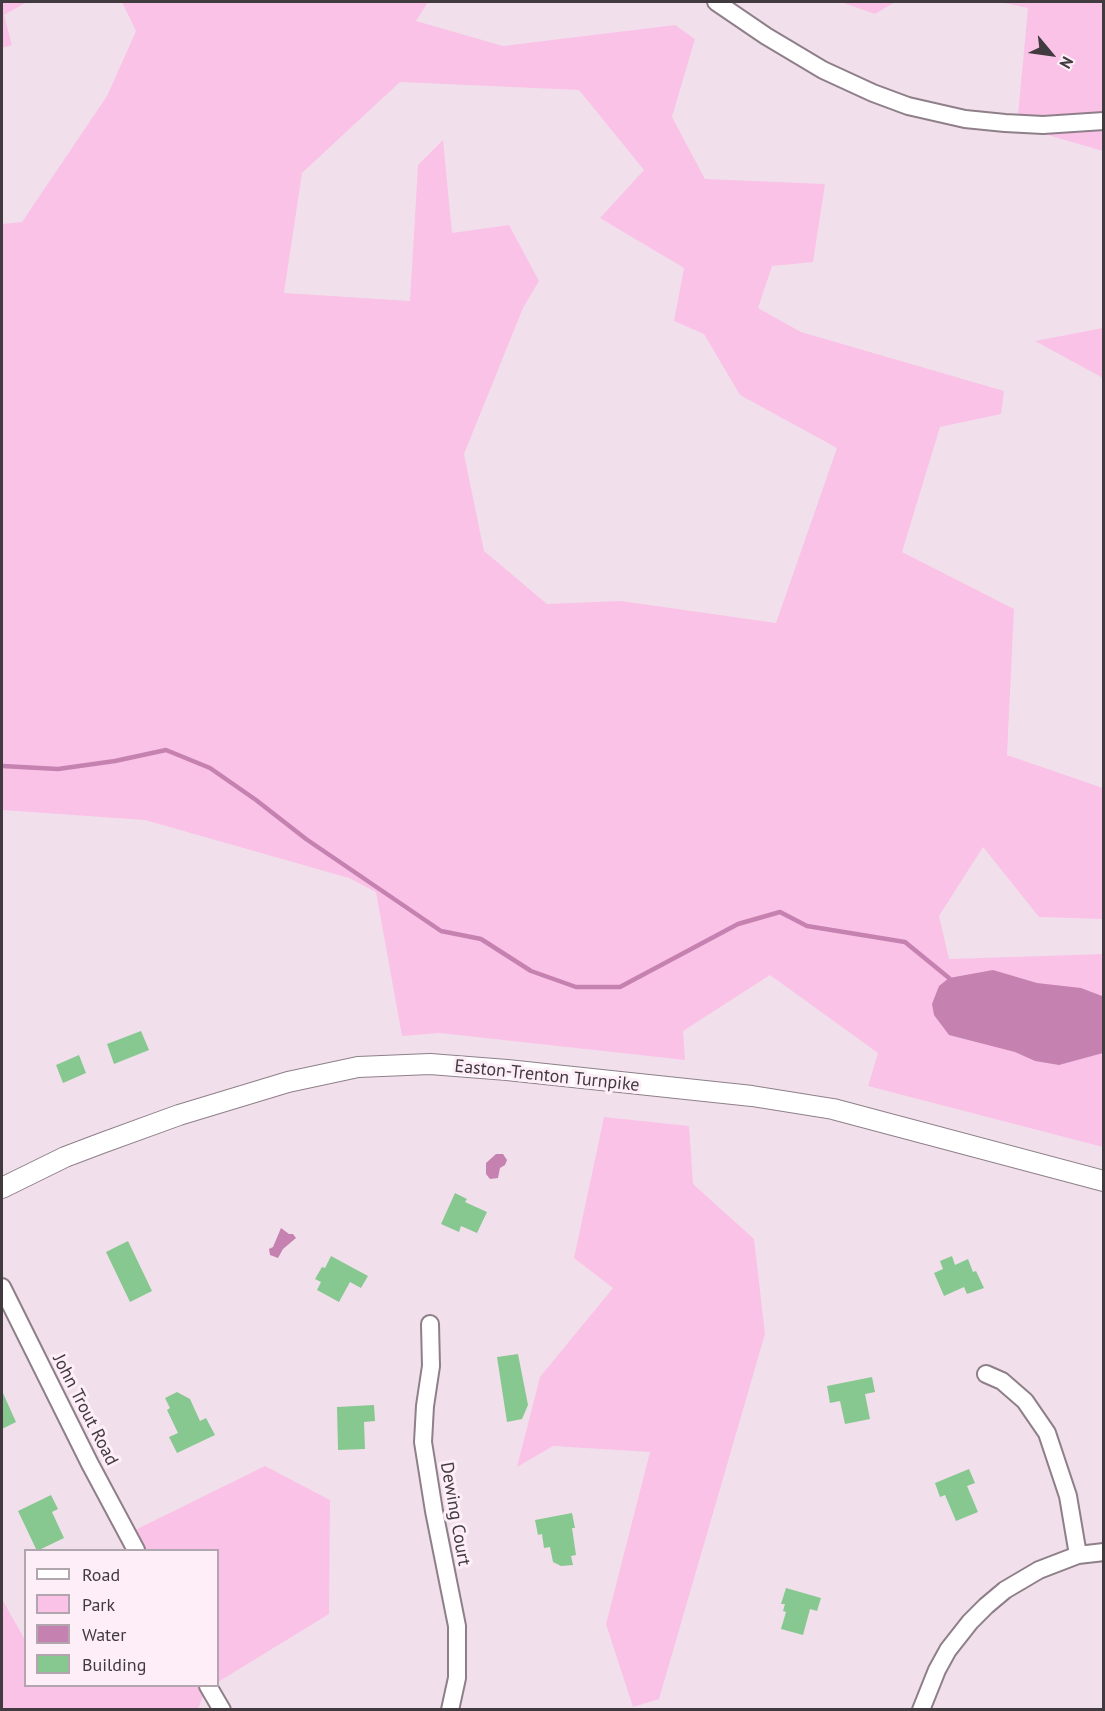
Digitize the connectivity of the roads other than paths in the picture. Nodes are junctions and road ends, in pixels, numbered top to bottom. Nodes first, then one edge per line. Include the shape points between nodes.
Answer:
1 (716, 2) edge
2 (1104, 121) edge
3 (1104, 1180) edge
4 (2, 1188) edge
5 (2, 1287) edge
6 (430, 1324) dead end
7 (986, 1374) dead end
8 (135, 1549) edge
9 (1104, 1552) edge
10 (1078, 1555) junction
11 (209, 1687) edge
12 (222, 1710) edge
13 (450, 1710) edge
14 (921, 1710) edge

1 - 2 street via 823,70 908,106 1005,123
3 - 4 main road, Easton-Trenton Turnpike via 833,1109 752,1096 430,1064 358,1067 288,1082 179,1115 64,1157
5 - 8 street, John Trout Road
6 - 13 street, Dewing Court via 431,1366 423,1442 457,1626 457,1678
7 - 10 street via 1017,1394 1047,1433 1068,1496
9 - 10 street
10 - 14 street via 1033,1573 986,1606 948,1650
11 - 12 street

